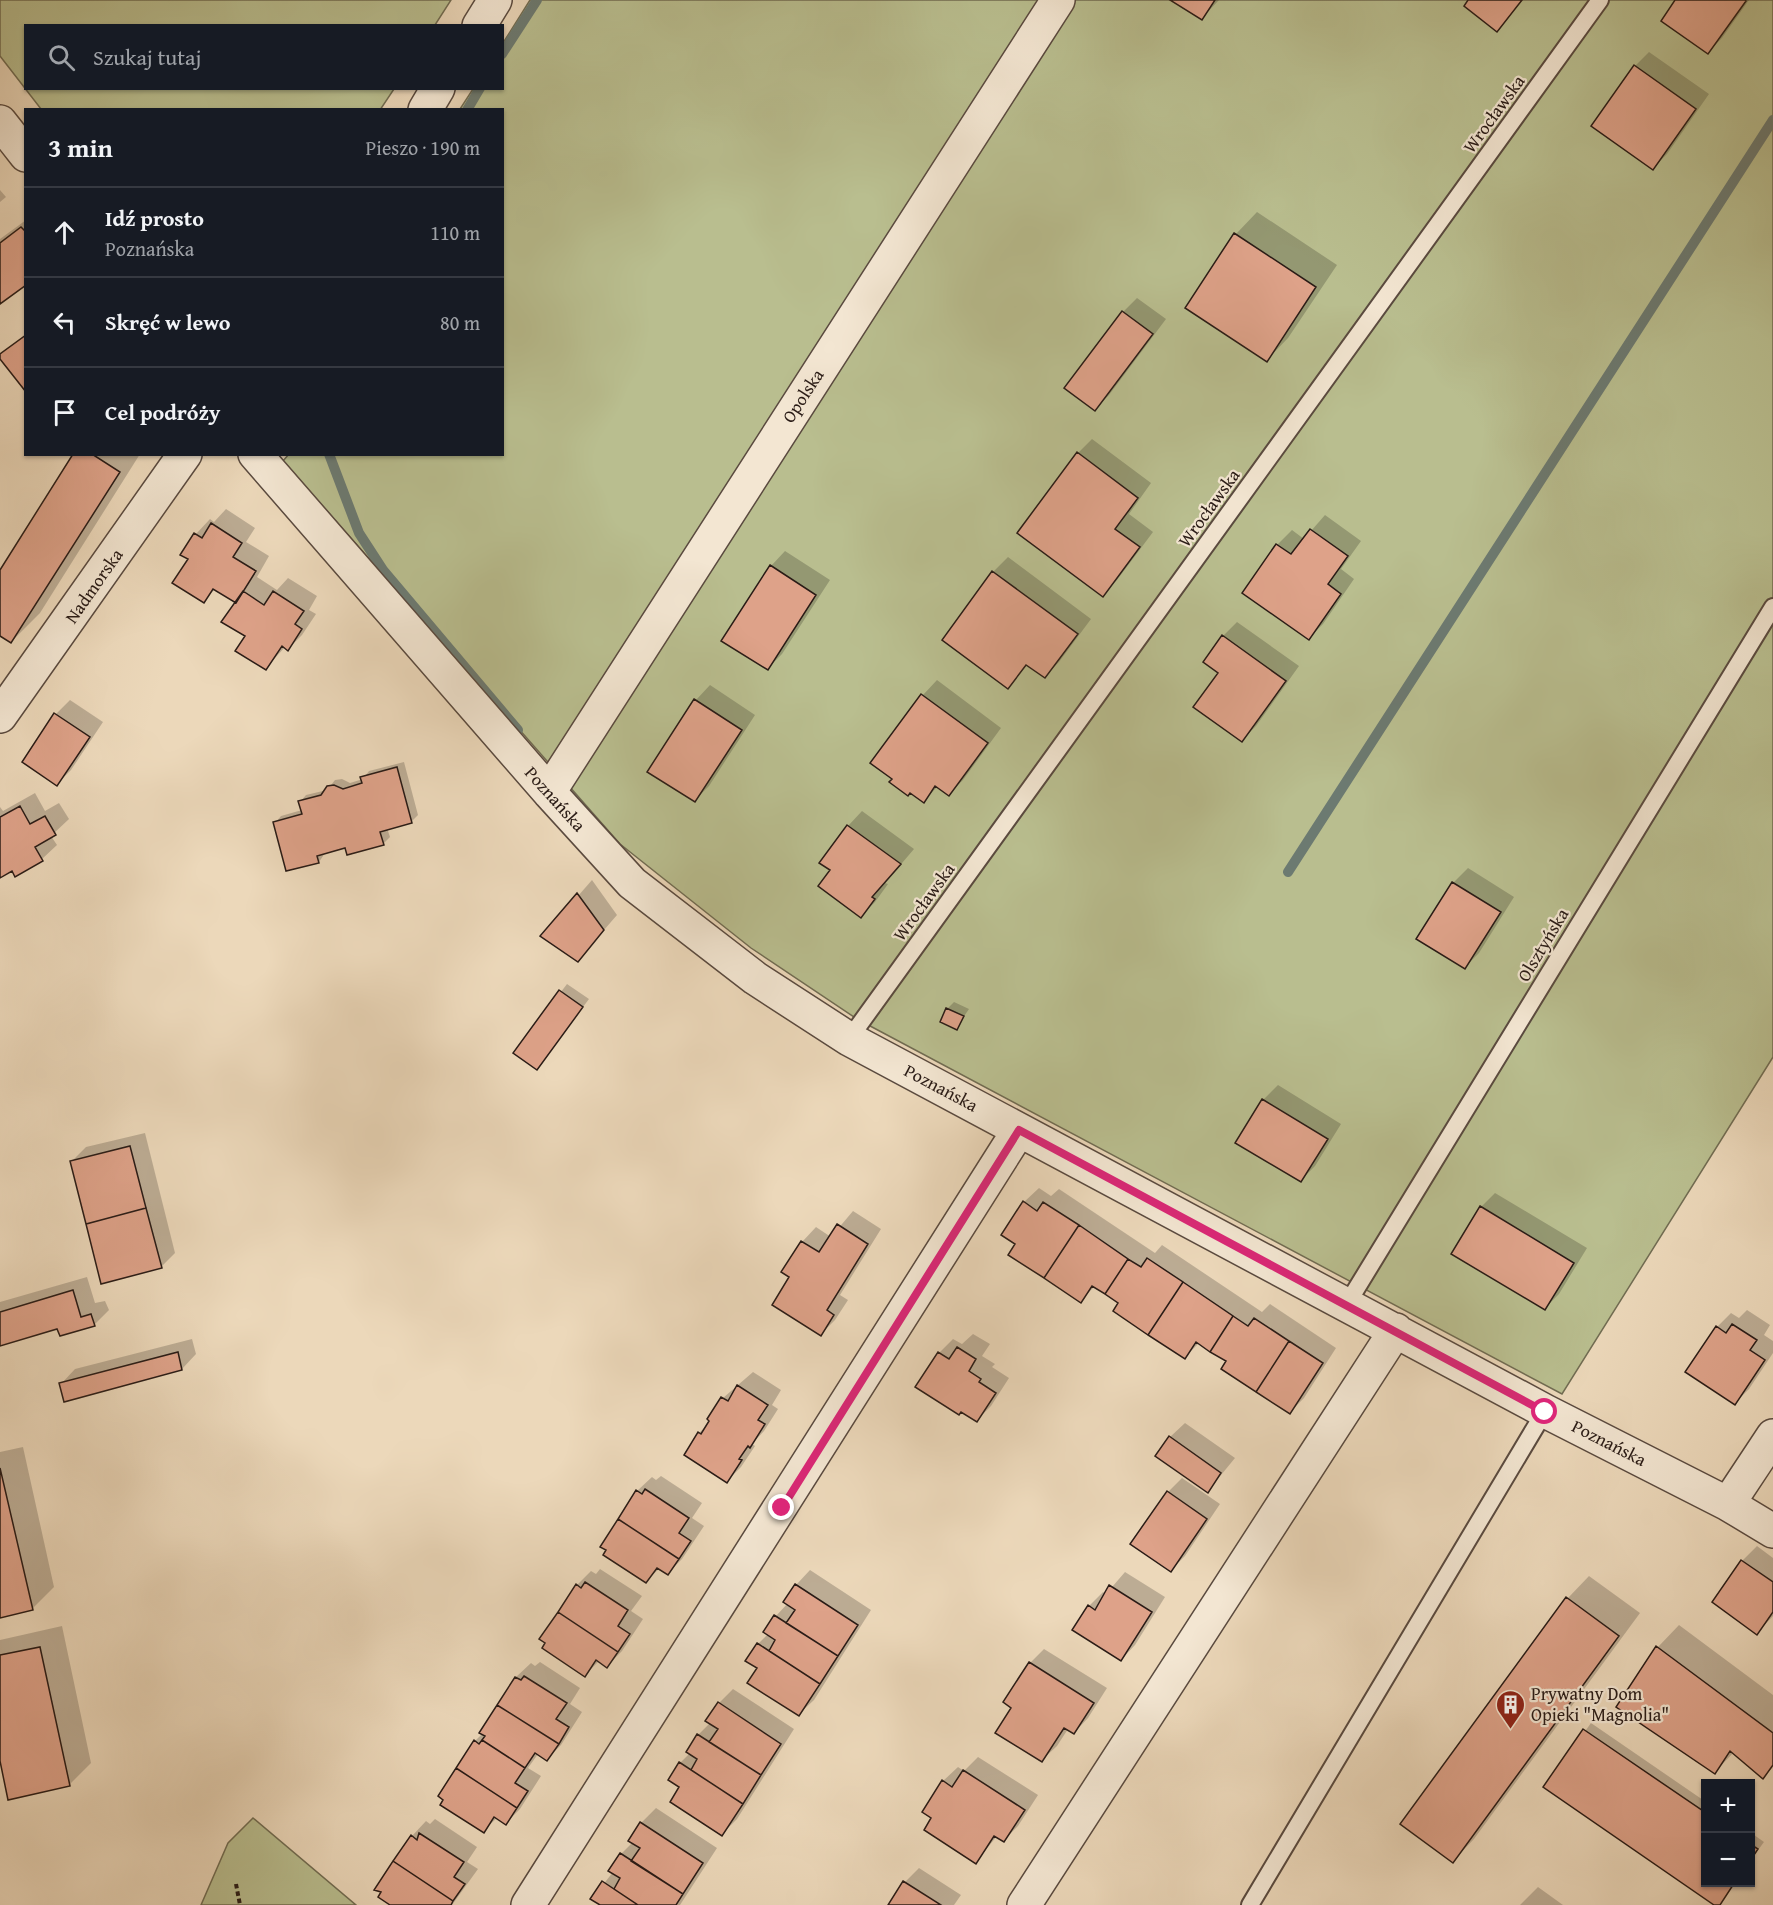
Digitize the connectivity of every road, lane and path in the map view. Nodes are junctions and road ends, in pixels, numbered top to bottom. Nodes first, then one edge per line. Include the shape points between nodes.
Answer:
1 (495, 0) edge
2 (1058, 0) edge
3 (1600, 0) edge
4 (480, 24) edge
5 (437, 90) edge
6 (426, 108) edge
7 (0, 122) edge
8 (24, 152) edge
9 (184, 456) edge
10 (257, 456) edge
11 (1773, 608) edge
12 (0, 716) edge
13 (549, 792) junction
14 (849, 1039) junction
15 (1019, 1130) junction
16 (1347, 1304) junction
17 (1396, 1330) junction
18 (1545, 1412) junction
19 (1773, 1436) edge
20 (1728, 1504) junction
21 (1773, 1531) edge
22 (236, 1884) dead end
23 (240, 1905) edge
24 (528, 1905) edge
25 (1024, 1905) edge
26 (1250, 1905) edge

1 - 4 street
2 - 13 street, Opolska
3 - 14 lane, Wrocławska
5 - 6 street
7 - 8 street
9 - 12 street, Nadmorska
10 - 13 street, Poznańska
11 - 16 lane, Olsztyńska
13 - 14 street, Poznańska via 632,883 754,978
14 - 15 street, Poznańska
15 - 16 street, Poznańska
15 - 24 street
16 - 17 street, Poznańska
17 - 18 street, Poznańska
17 - 25 street
18 - 20 street, Poznańska
18 - 26 lane
19 - 20 street
20 - 21 street, Poznańska
22 - 23 path

